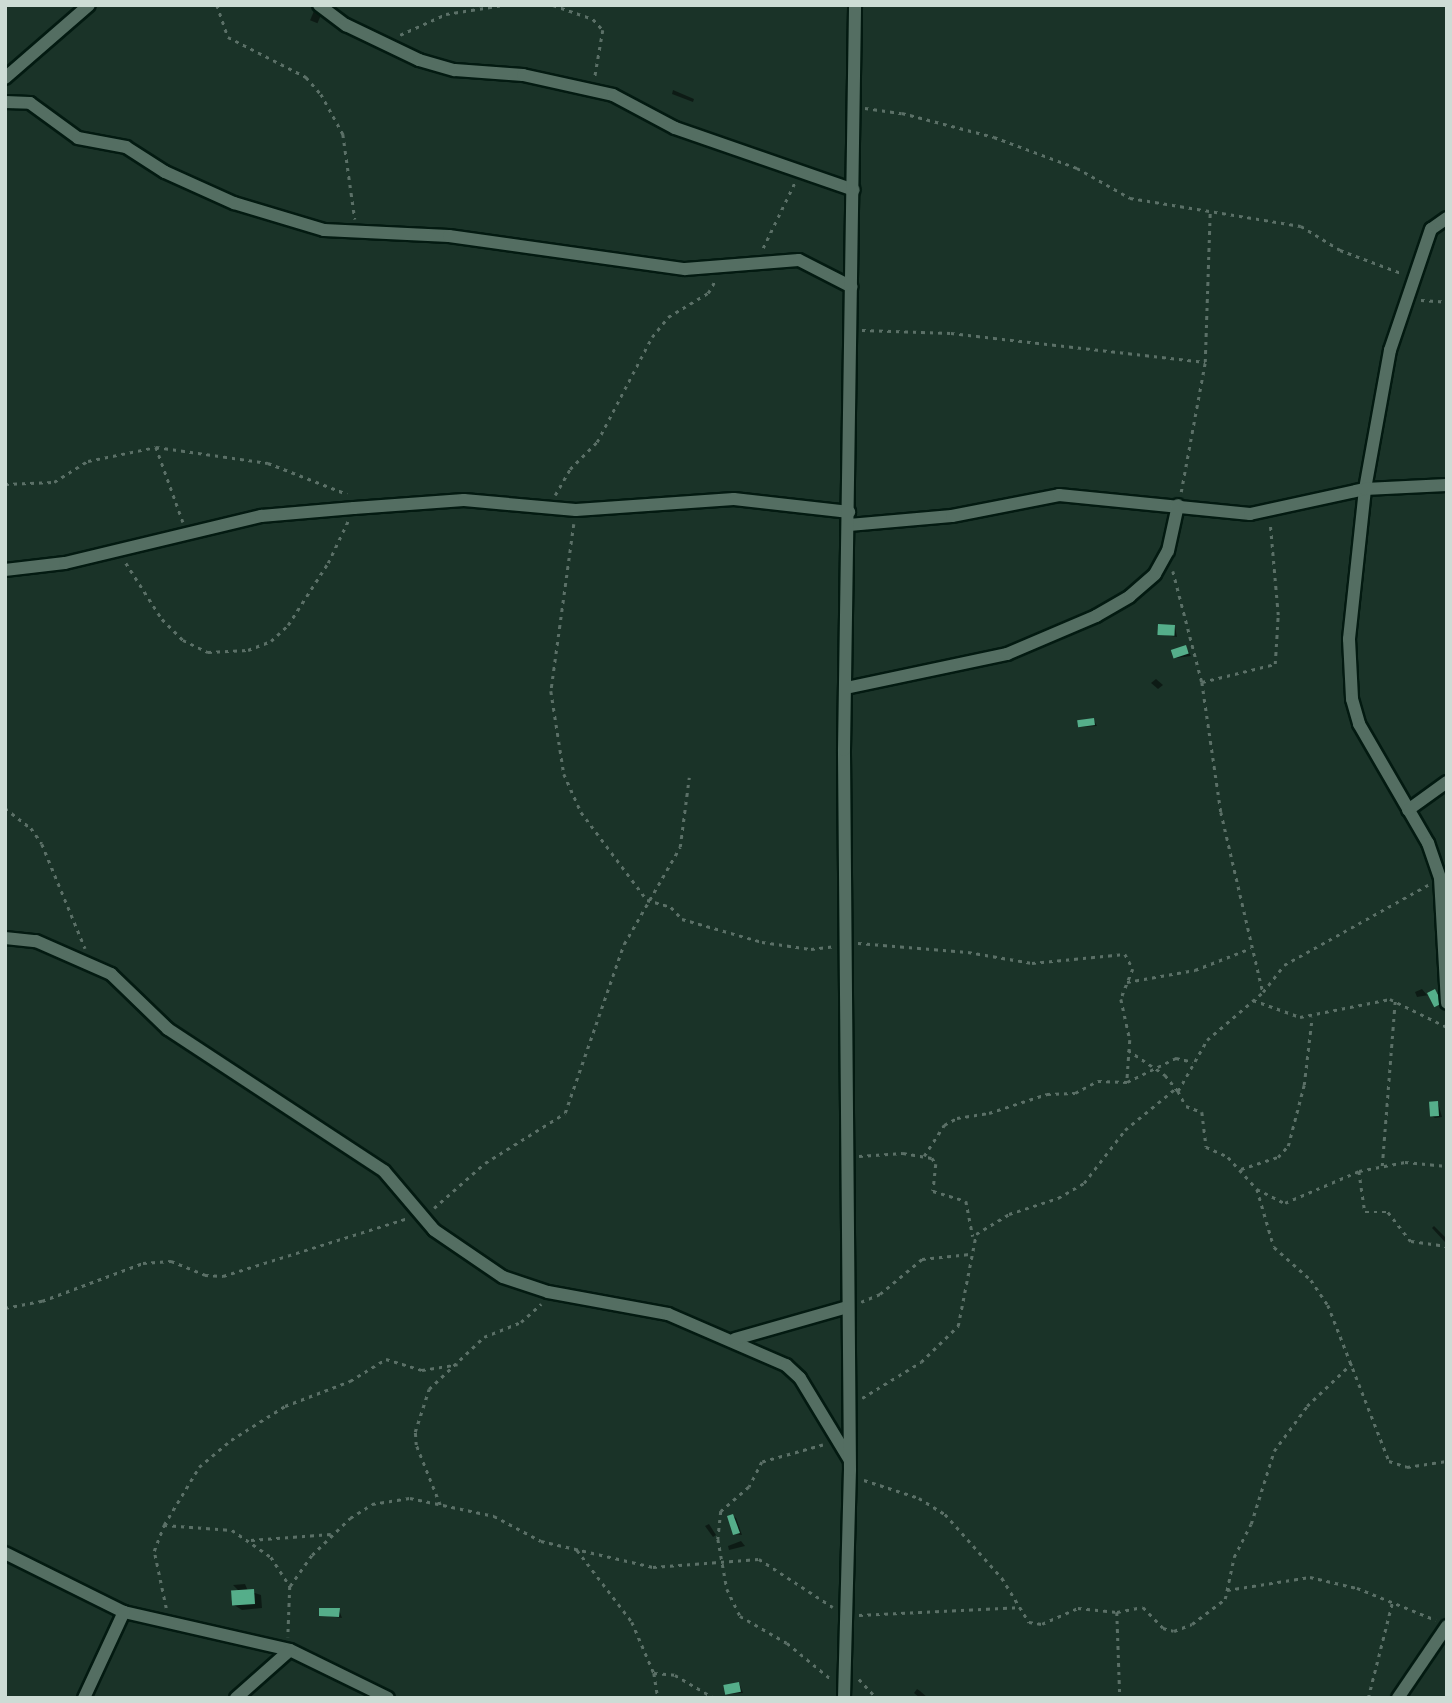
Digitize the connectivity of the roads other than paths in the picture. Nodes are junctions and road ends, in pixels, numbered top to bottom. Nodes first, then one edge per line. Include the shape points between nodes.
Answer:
1 (89, 5) edge
2 (319, 5) edge
3 (855, 5) edge
4 (5, 78) edge
5 (5, 102) edge
6 (854, 190) junction
7 (1447, 218) edge
8 (852, 287) junction
9 (1447, 485) edge
10 (1364, 489) junction
11 (1178, 505) junction
12 (849, 518) junction
13 (5, 570) edge
14 (846, 688) junction
15 (1447, 782) edge
16 (1408, 810) junction
17 (5, 938) edge
18 (1447, 1003) edge
19 (847, 1305) junction
20 (734, 1339) junction
21 (850, 1464) junction
22 (5, 1553) edge
23 (124, 1612) junction
24 (1447, 1625) edge
25 (287, 1650) junction
26 (844, 1694) edge
27 (84, 1698) edge
28 (236, 1698) edge
29 (388, 1698) edge
30 (1398, 1698) edge

1 - 4 street
2 - 6 street via 381,45 455,70 523,75 593,90 626,101 675,128
3 - 6 street
5 - 8 street via 30,103 78,138 125,147 165,172 234,203 324,230 449,236 642,264 720,269 799,260
6 - 8 street
7 - 10 street via 1431,229 1390,350
8 - 12 street
9 - 10 street
10 - 11 street via 1269,513 1225,513
10 - 16 street via 1349,639 1352,699 1359,724
11 - 12 street via 1059,495 952,516
11 - 14 street via 1168,551 1154,574 1130,596 1050,637 959,667
12 - 13 street via 734,499 576,510 464,500 354,503 261,516 65,563
12 - 14 street
14 - 19 street
15 - 16 street
16 - 18 street via 1428,843 1440,878
17 - 20 street via 36,941 91,962 125,984 168,1029 384,1171 420,1214 477,1262 503,1277 548,1292 668,1314
19 - 20 street
19 - 21 street
20 - 21 street via 786,1365 800,1378
21 - 26 street
22 - 23 street
23 - 25 street
23 - 27 street
24 - 30 street
25 - 28 street
25 - 29 street

